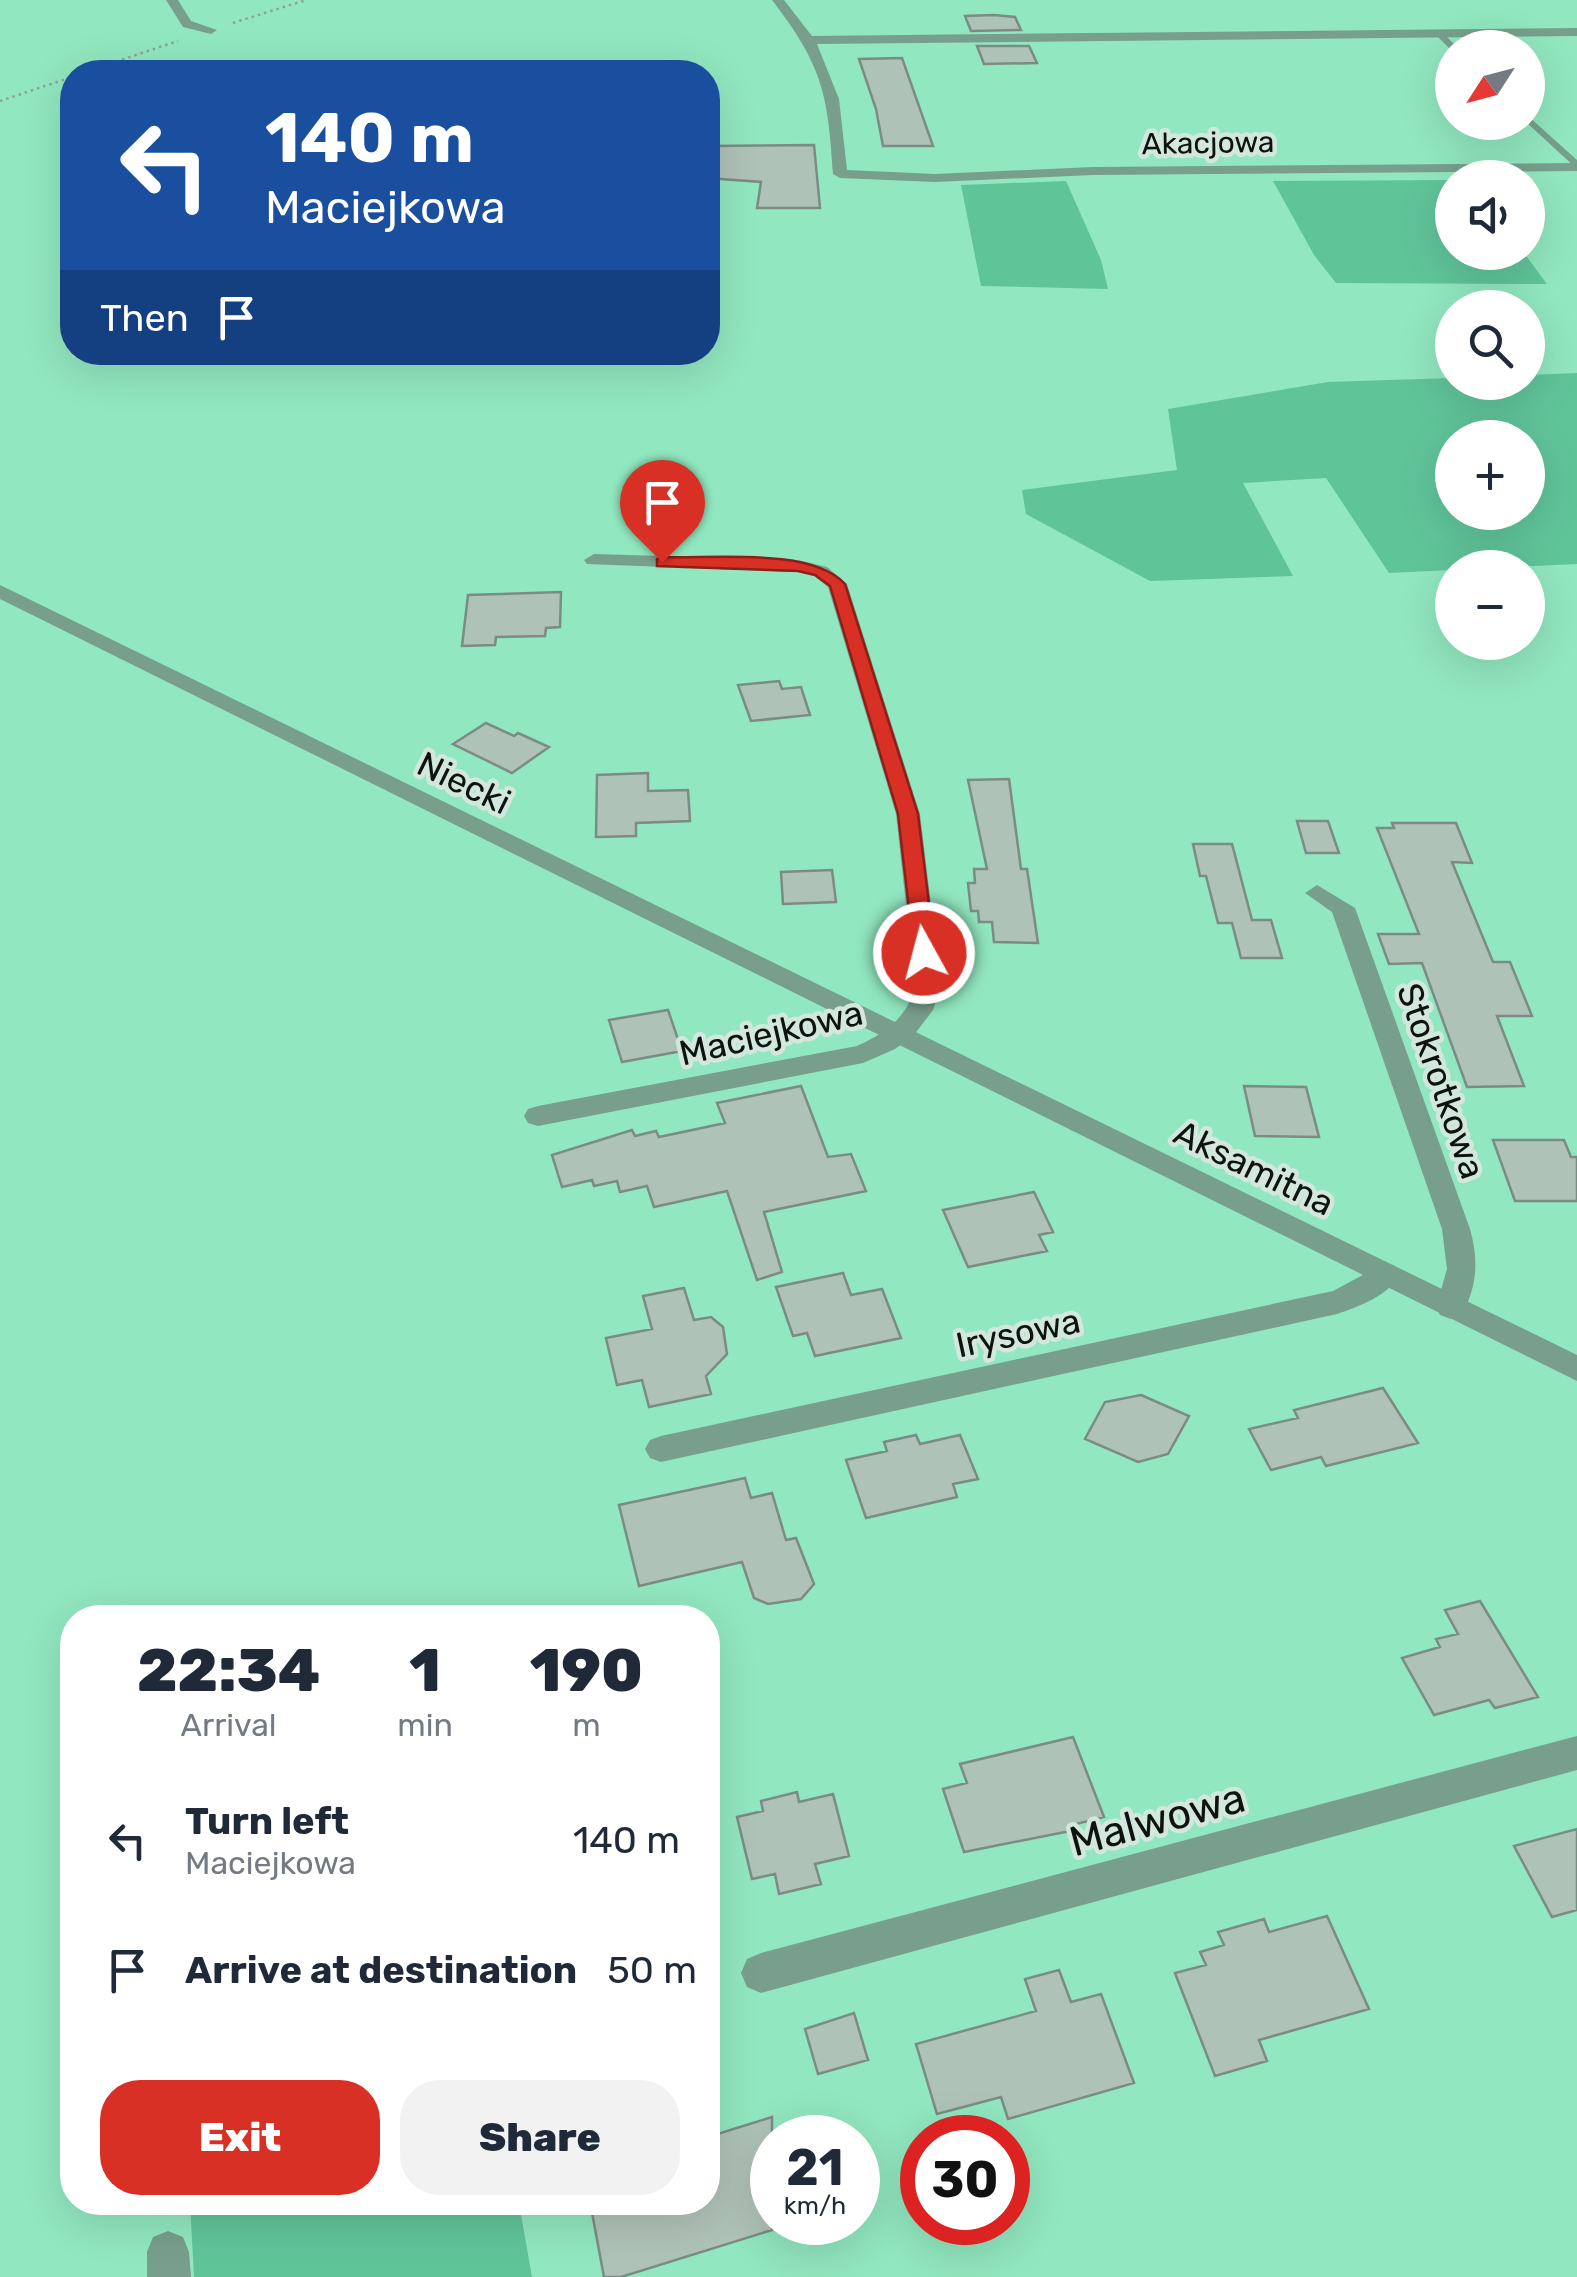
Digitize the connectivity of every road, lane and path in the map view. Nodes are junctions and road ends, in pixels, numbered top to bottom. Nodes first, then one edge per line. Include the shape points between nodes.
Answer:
1 (172, 0) edge
2 (778, 0) edge
3 (211, 30) dead end
4 (1435, 32) edge
5 (1545, 32) edge
6 (1577, 32) edge
7 (813, 40) junction
8 (60, 80) edge
9 (0, 101) edge
10 (1545, 135) edge
11 (1577, 166) edge
12 (594, 560) dead end
13 (0, 591) edge
14 (1317, 892) dead end
15 (898, 1036) junction
16 (538, 1116) dead end
17 (1385, 1274) junction
18 (1450, 1307) junction
19 (1577, 1369) edge
20 (661, 1449) dead end
21 (1577, 1753) edge
22 (761, 1973) dead end

1 - 3 street via 187,24
2 - 7 street
4 - 7 street
5 - 6 street
7 - 11 street, Akacjowa via 834,92 840,174 934,178
8 - 9 path
10 - 11 lane
12 - 15 street, Maciejkowa via 798,566 837,584 908,814 928,987 918,1015
13 - 15 street, Niecki
14 - 18 street, Stokrotkowa via 1343,908 1456,1229 1464,1269
15 - 16 street, Maciejkowa via 844,1060
15 - 17 street, Aksamitna
17 - 18 street, Aksamitna
17 - 20 street, Irysowa via 1337,1302
18 - 19 street, Aksamitna
21 - 22 street, Malwowa

